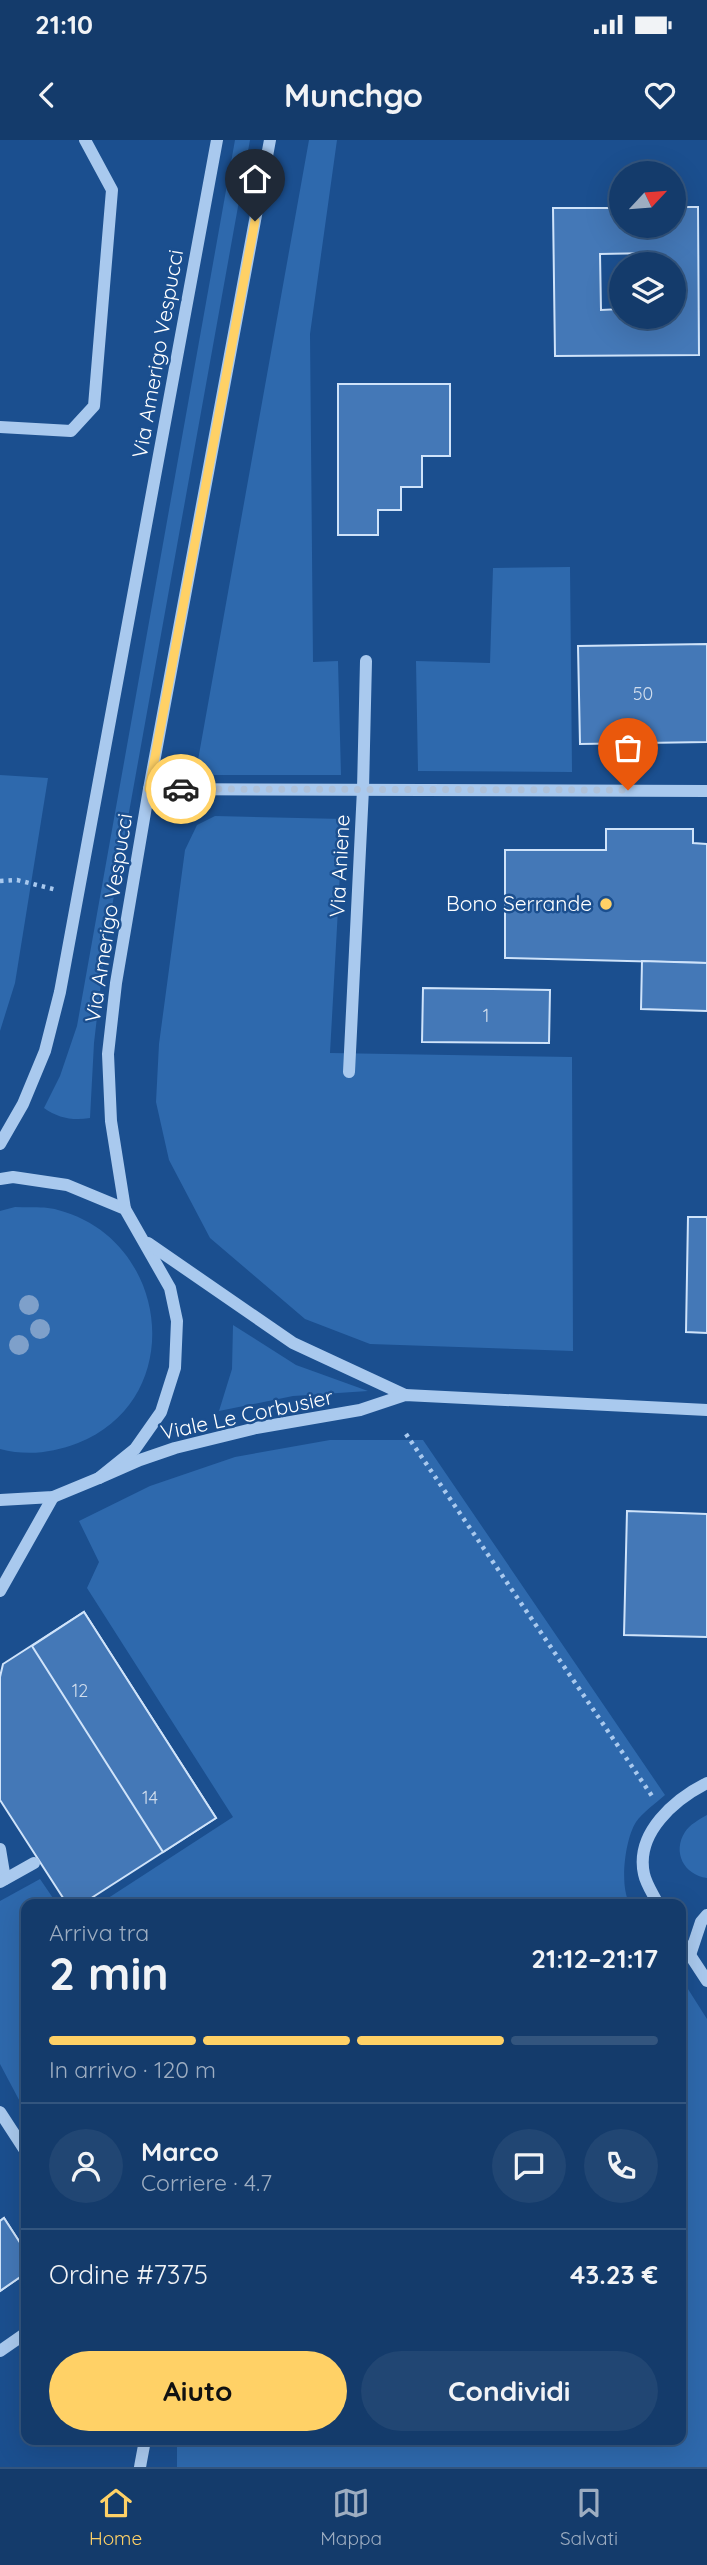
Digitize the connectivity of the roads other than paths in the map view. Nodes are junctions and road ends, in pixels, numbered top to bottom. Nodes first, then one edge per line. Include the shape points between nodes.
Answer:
1 (85, 140) edge
2 (217, 140) edge
3 (270, 140) edge
4 (0, 428) edge
5 (366, 661) dead end
6 (149, 789) junction
7 (363, 789) junction
8 (707, 791) edge
9 (349, 1072) dead end
10 (0, 1144) edge
11 (0, 1179) edge
12 (125, 1209) junction
13 (145, 1241) junction
14 (405, 1395) junction
15 (707, 1410) edge
16 (99, 1478) junction
17 (53, 1497) junction
18 (0, 1500) edge
19 (0, 1591) edge
20 (707, 1783) edge
21 (0, 1849) edge
22 (34, 1863) dead end
23 (2, 1880) edge
24 (656, 1899) edge
25 (707, 1915) edge
26 (686, 1948) edge
27 (690, 1955) junction
28 (707, 1981) edge
29 (0, 2112) edge
30 (21, 2144) edge
31 (21, 2336) edge
32 (0, 2351) edge
33 (144, 2445) edge
34 (140, 2467) edge

1 - 4 street via 112,190 94,405 71,432
2 - 10 street, Via Amerigo Vespucci via 60,992 45,1051
3 - 6 street, Via Amerigo Vespucci
5 - 7 street, Via Aniene
6 - 7 street
6 - 12 street, Via Amerigo Vespucci via 108,1054 111,1121
7 - 8 street
7 - 9 street, Via Aniene
11 - 12 street via 67,1185
12 - 13 street
13 - 14 street, Viale Le Corbusier via 293,1343
13 - 16 street via 170,1288 177,1321 175,1368 161,1412 135,1449
14 - 15 street, Viale Le Corbusier
14 - 16 street, Viale Le Corbusier via 360,1410 197,1442
16 - 17 street, Viale Le Corbusier
17 - 18 street, Viale Le Corbusier
17 - 19 street
20 - 24 street via 677,1802 653,1829 643,1859
21 - 23 street
22 - 23 street
25 - 27 street
26 - 27 street
27 - 28 street
29 - 30 street
31 - 32 street
33 - 34 street

